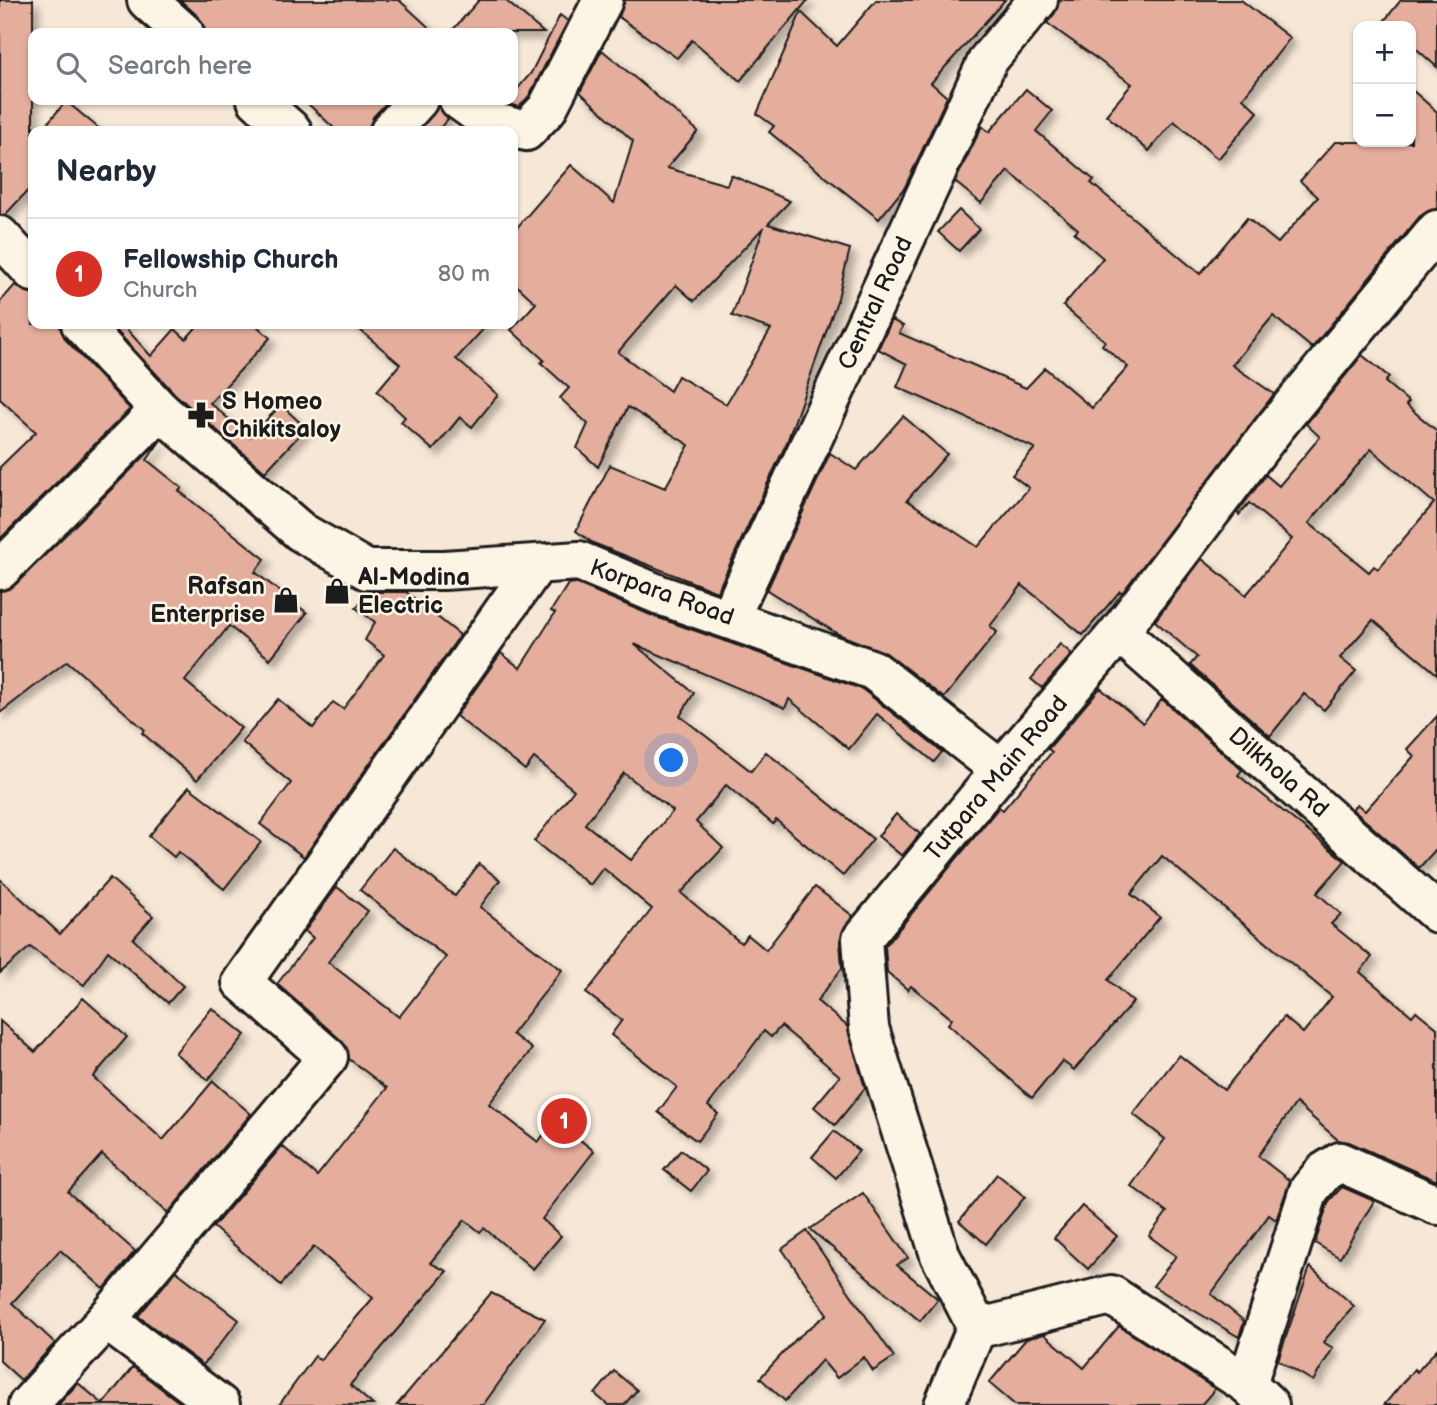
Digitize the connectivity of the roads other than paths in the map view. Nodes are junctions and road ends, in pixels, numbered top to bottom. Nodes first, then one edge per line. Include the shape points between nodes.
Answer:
1 (147, 0) edge
2 (603, 0) edge
3 (1038, 0) edge
4 (178, 28) edge
5 (263, 105) edge
6 (413, 105) edge
7 (466, 105) edge
8 (286, 126) edge
9 (395, 126) edge
10 (507, 126) edge
11 (518, 129) edge
12 (1437, 230) edge
13 (0, 236) edge
14 (28, 267) edge
15 (86, 329) edge
16 (160, 410) junction
17 (537, 564) junction
18 (0, 570) edge
19 (730, 617) junction
20 (1119, 632) junction
21 (1000, 770) junction
22 (1437, 913) edge
23 (1437, 1205) edge
24 (106, 1320) junction
25 (976, 1329) junction
26 (1258, 1394) edge
27 (28, 1405) edge
28 (220, 1405) edge
29 (944, 1405) edge

1 - 4 street
2 - 11 street via 547,108 526,131
3 - 19 street, Central Road via 988,60
5 - 8 street
6 - 9 street
7 - 10 street via 488,121
12 - 20 street, Tutpara Main Road via 1276,426
13 - 14 street
15 - 16 street, Korpara Road
16 - 17 street, Korpara Road via 301,532 367,570
16 - 18 street
17 - 19 street, Korpara Road via 579,561 660,595
17 - 24 street via 242,982 328,1057
19 - 21 street, Korpara Road via 873,670
20 - 21 street, Tutpara Main Road
20 - 22 street, Dilkhola Rd
21 - 25 street, Tutpara Main Road via 862,939 869,1028 940,1255
23 - 26 street via 1340,1161 1324,1172 1309,1190
24 - 27 street
24 - 28 street
25 - 26 street via 1111,1295
25 - 29 street

